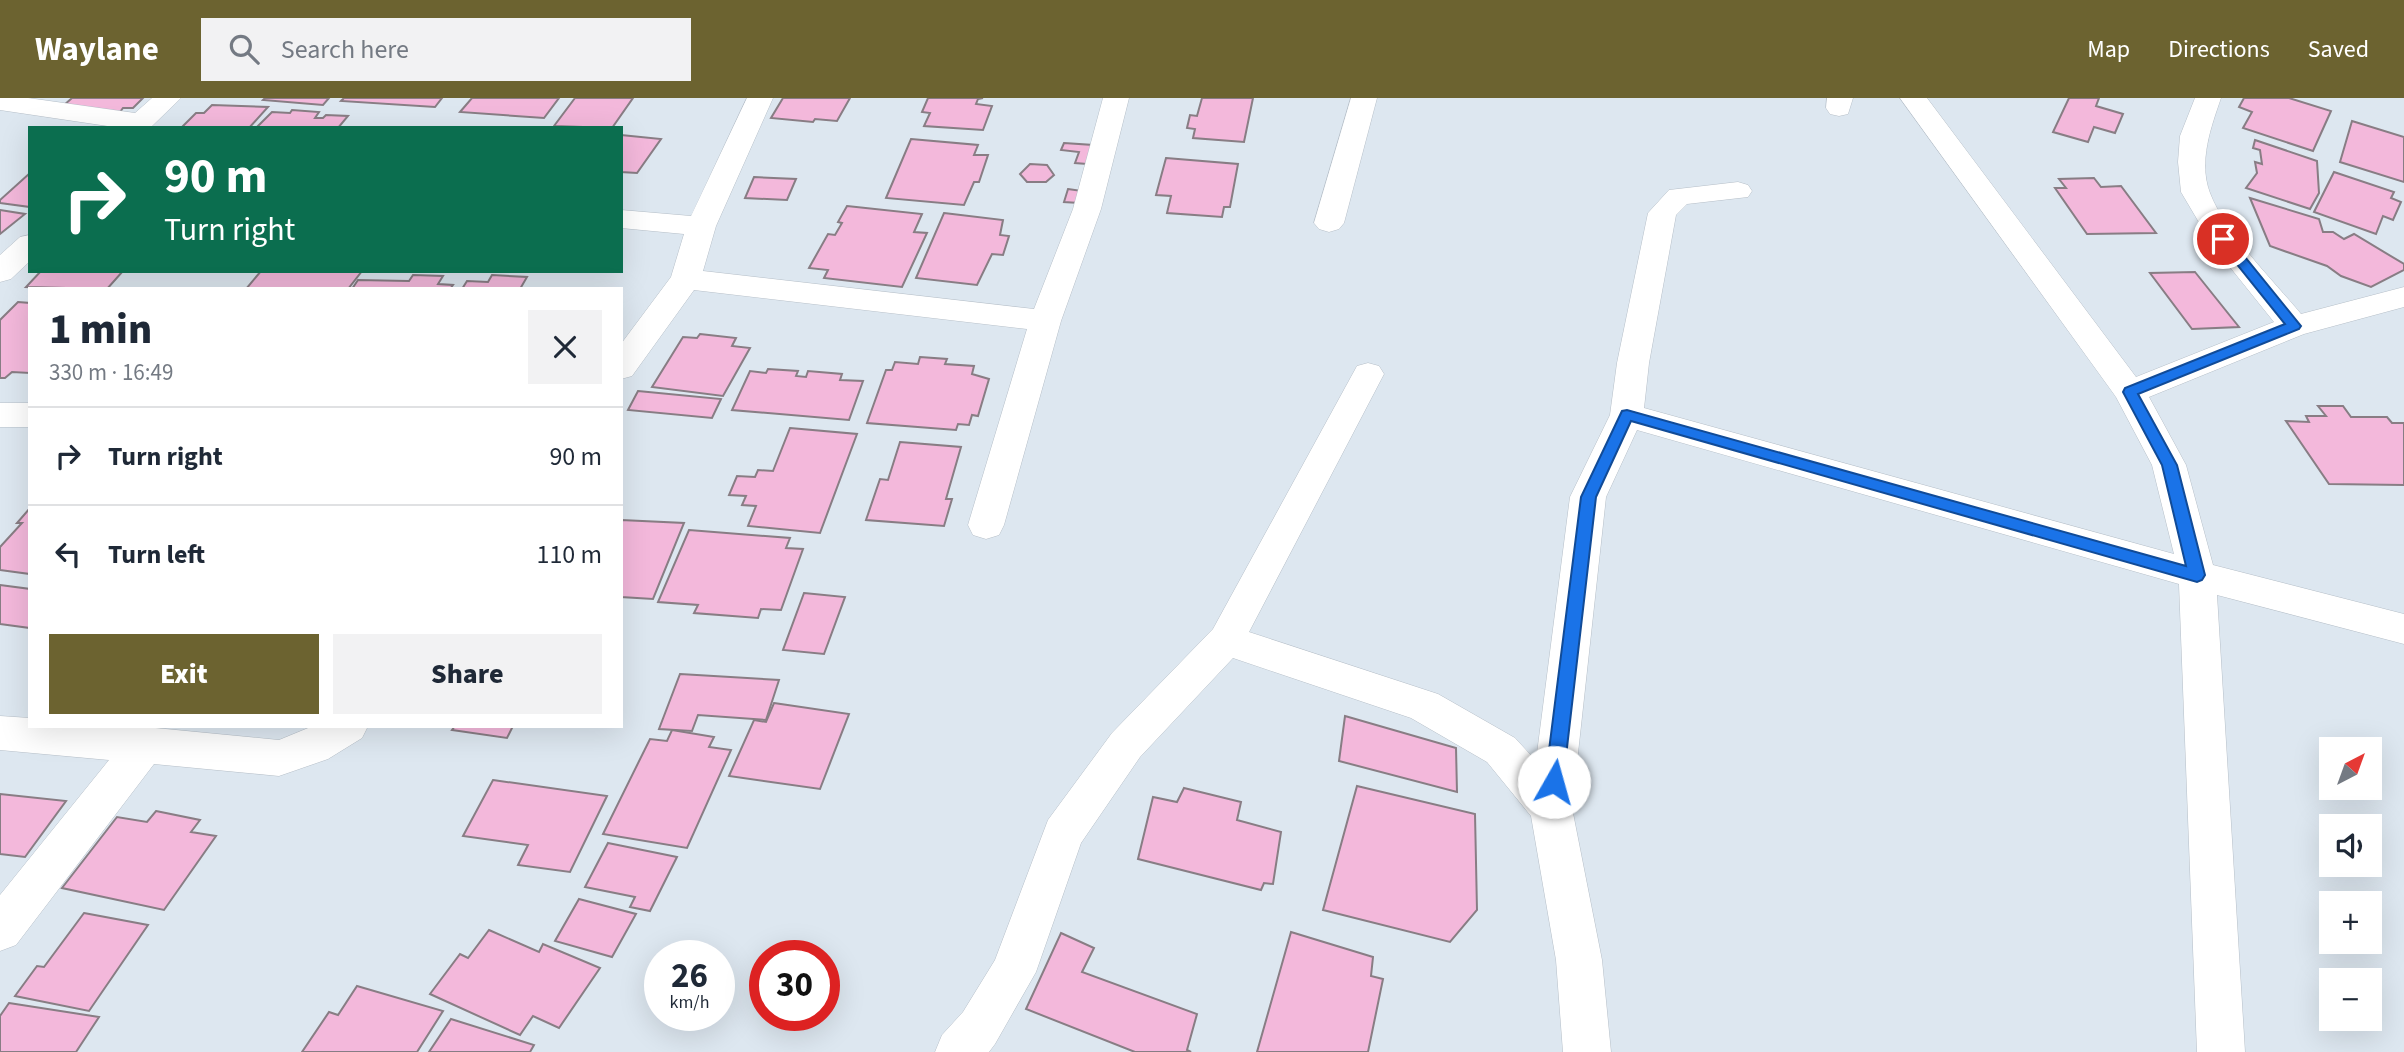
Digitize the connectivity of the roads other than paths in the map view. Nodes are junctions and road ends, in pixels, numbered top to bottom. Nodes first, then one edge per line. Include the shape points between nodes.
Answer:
1 (168, 98) edge
2 (760, 98) edge
3 (1116, 98) edge
4 (1364, 98) edge
5 (1913, 98) edge
6 (2208, 98) edge
7 (0, 102) edge
8 (45, 103) edge
9 (137, 125) edge
10 (1738, 191) dead end
11 (623, 219) edge
12 (1329, 223) dead end
13 (701, 226) junction
14 (28, 243) edge
15 (28, 244) edge
16 (0, 254) edge
17 (0, 272) edge
18 (686, 278) junction
19 (2404, 297) edge
20 (1045, 321) junction
21 (2294, 326) junction
22 (623, 365) edge
23 (1368, 374) dead end
24 (2130, 392) junction
25 (0, 415) edge
26 (28, 415) edge
27 (1627, 415) junction
28 (986, 525) dead end
29 (2197, 575) junction
30 (2404, 629) edge
31 (1226, 640) junction
32 (345, 728) edge
33 (0, 733) edge
34 (145, 745) junction
35 (1550, 808) junction
36 (0, 930) edge
37 (959, 1052) edge
38 (1587, 1052) edge
39 (2221, 1052) edge

1 - 9 street
2 - 13 street
3 - 20 street via 1087,209
4 - 12 street
5 - 24 street
6 - 21 street via 2194,136 2195,192 2223,239
7 - 8 street
8 - 9 street
10 - 27 street via 1679,196 1662,213
11 - 13 street
13 - 18 street
14 - 16 street
15 - 17 street
18 - 20 street
18 - 22 street
19 - 21 street
20 - 28 street
21 - 24 street
23 - 31 street
24 - 29 street via 2169,465
25 - 26 street
27 - 29 street
27 - 35 street via 1588,497
29 - 30 street
29 - 39 street
31 - 35 street via 1424,706 1501,750
31 - 37 street via 1126,745 1063,834 1013,972
32 - 34 street via 314,747 279,758
33 - 34 street
34 - 36 street
35 - 38 street via 1579,960

